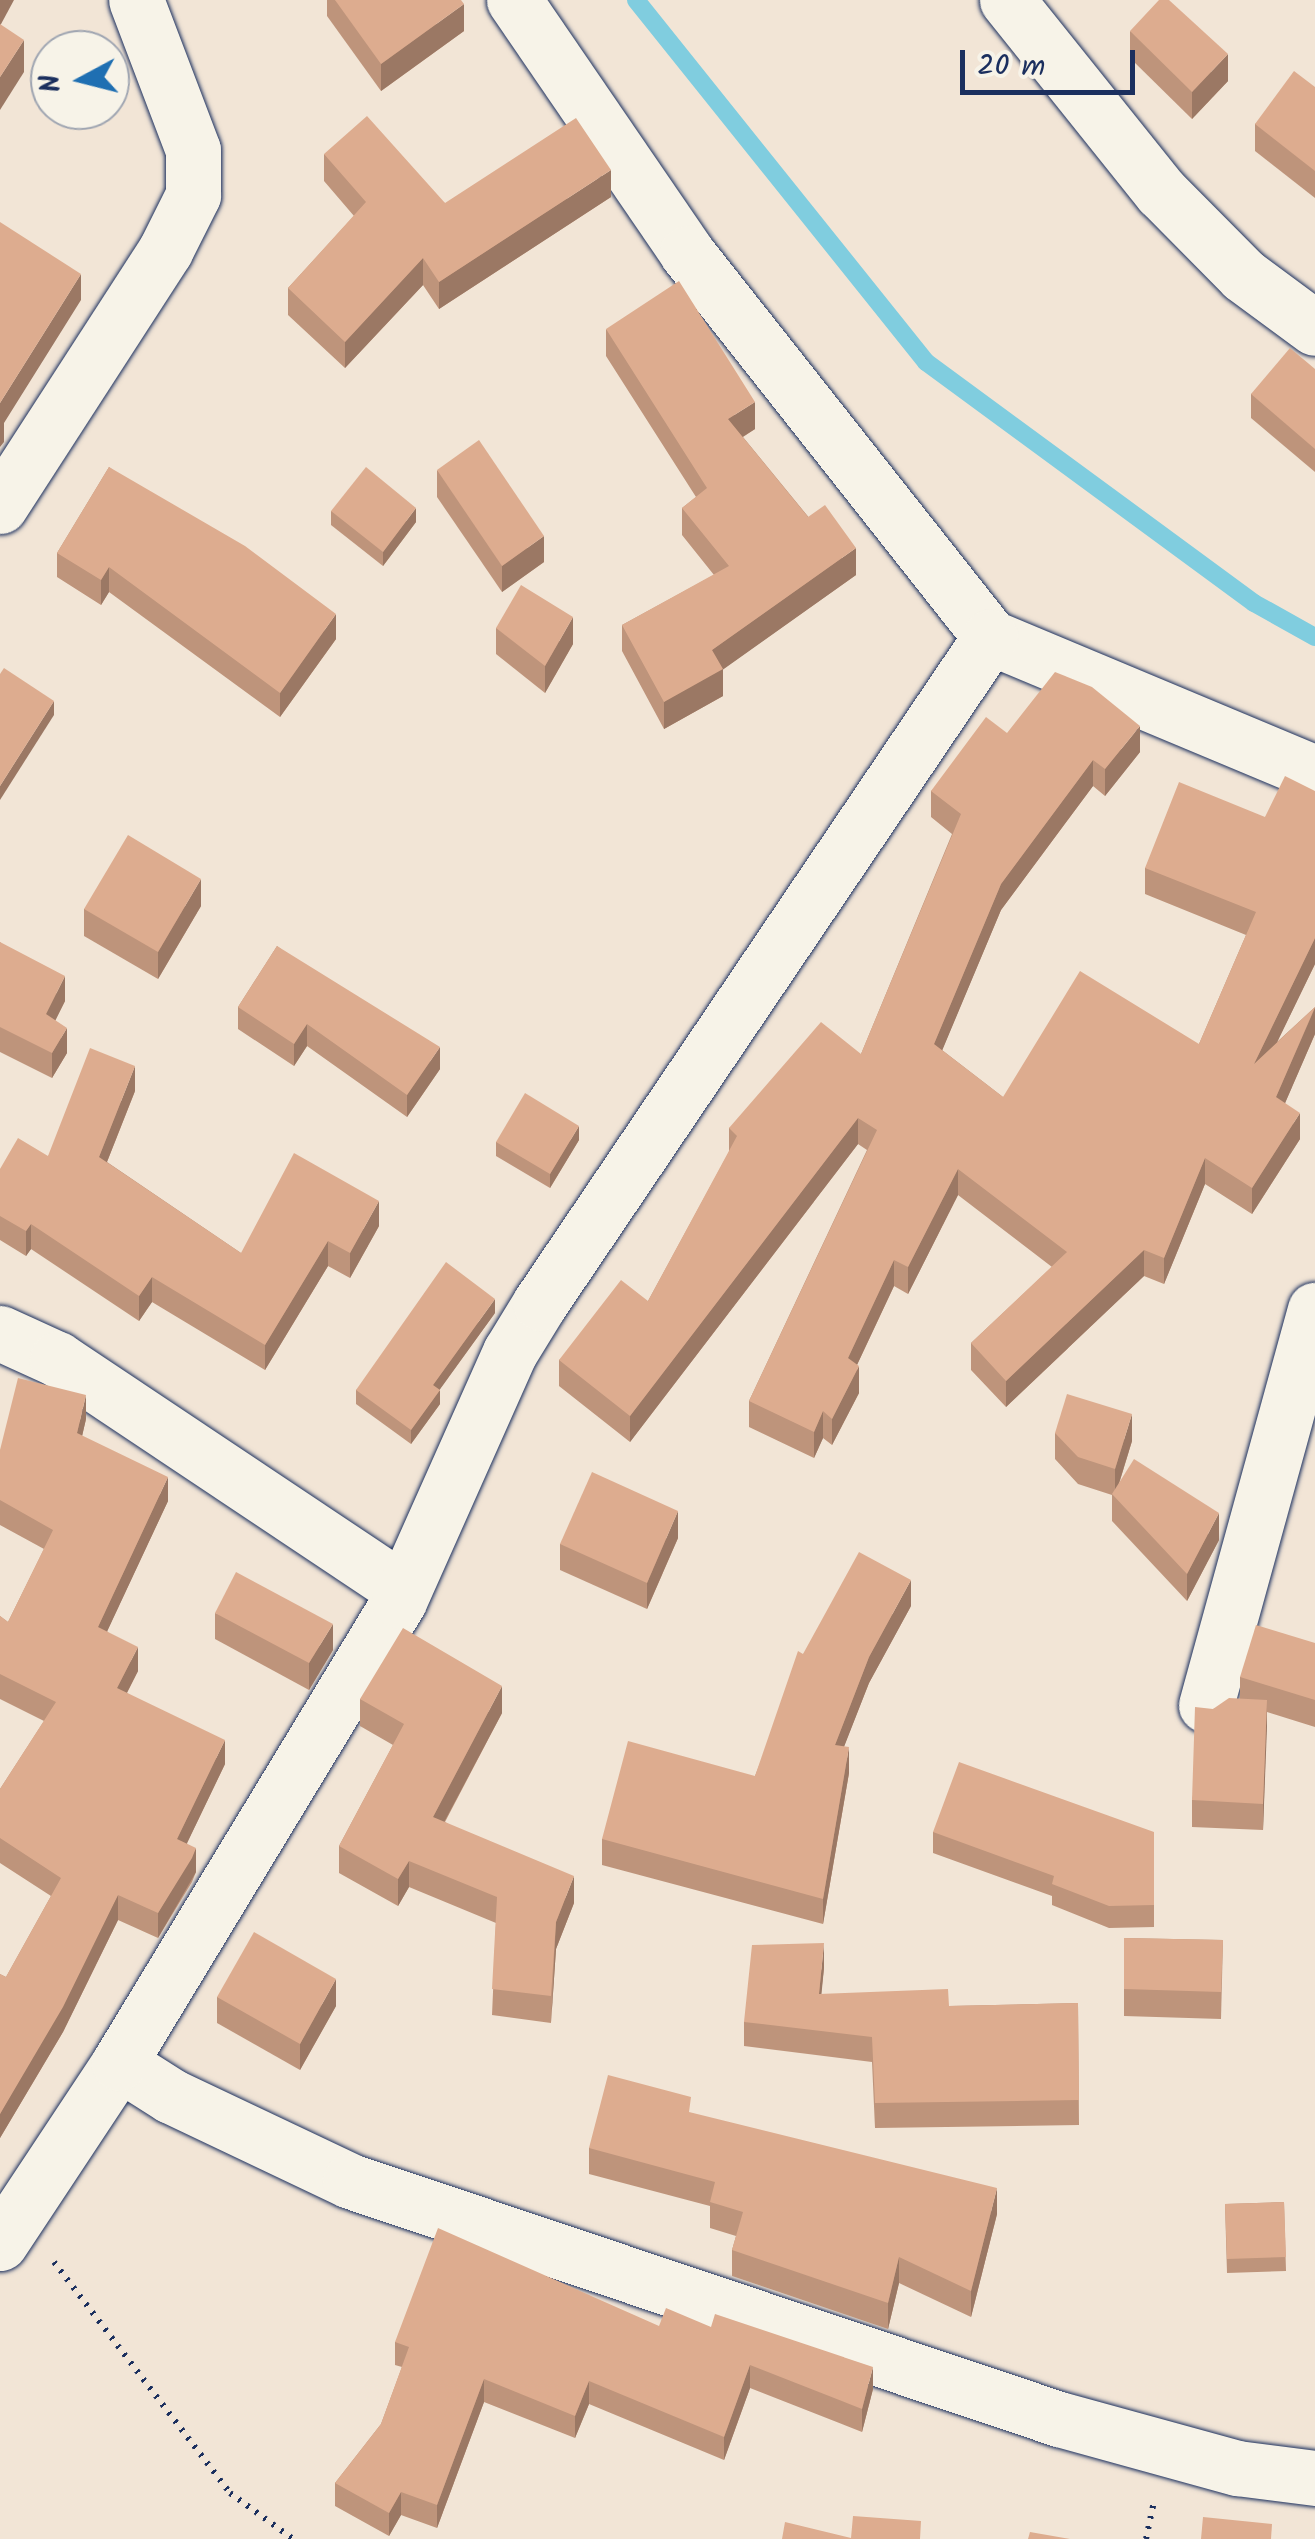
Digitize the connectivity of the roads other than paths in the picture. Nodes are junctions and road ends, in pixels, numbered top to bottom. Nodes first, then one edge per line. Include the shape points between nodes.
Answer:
1 (136, 0) edge
2 (514, 0) edge
3 (1007, 0) edge
4 (1315, 328) edge
5 (0, 506) edge
6 (990, 638) junction
7 (1315, 773) edge
8 (1315, 1310) edge
9 (0, 1333) edge
10 (404, 1590) junction
11 (1206, 1705) edge
12 (119, 2063) junction
13 (9, 2229) edge
14 (1315, 2478) edge

1 - 5 street via 194,150 193,196 165,252
2 - 6 street via 687,253
3 - 4 street via 1160,192 1243,275
6 - 7 street
6 - 10 street via 550,1287 510,1352
8 - 11 street
9 - 10 street via 56,1360
10 - 12 street
12 - 13 street
12 - 14 street via 172,2096 350,2181 1059,2418 1238,2468

